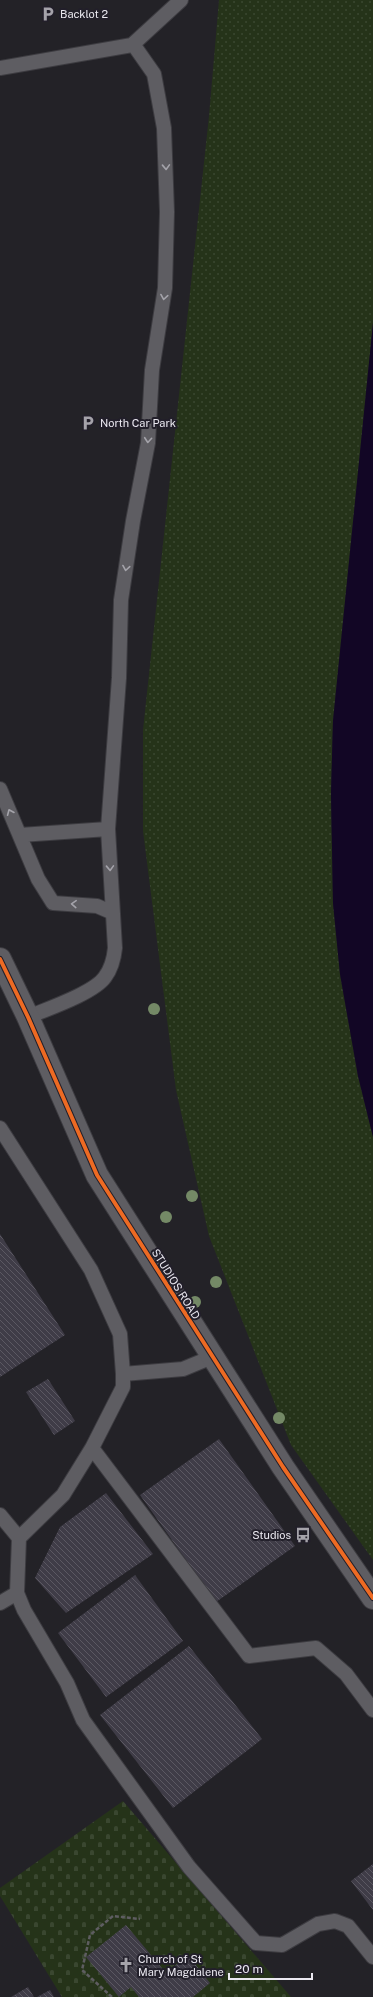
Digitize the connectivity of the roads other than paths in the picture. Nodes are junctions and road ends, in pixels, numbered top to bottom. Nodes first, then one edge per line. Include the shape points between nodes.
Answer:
1 (181, 0) edge
2 (133, 44) junction
3 (0, 68) edge
4 (0, 789) edge
5 (108, 829) junction
6 (20, 835) junction
7 (111, 912) junction
8 (0, 959) edge
9 (28, 1017) junction
10 (0, 1128) edge
11 (212, 1357) junction
12 (123, 1374) junction
13 (92, 1448) junction
14 (0, 1515) edge
15 (19, 1538) junction
16 (17, 1593) junction
17 (373, 1598) edge
18 (0, 1603) edge
19 (373, 1710) edge
20 (373, 1957) edge

1 - 2 lane
2 - 3 lane
2 -> 5 lane via 154,74 164,128 167,212 165,288 152,370 148,443 121,600
6 -> 4 lane
5 - 6 lane
5 -> 7 lane
7 -> 6 lane via 97,906 53,903 38,879
7 - 9 lane via 114,960 105,978 88,990
8 - 9 street, STUDIOS ROAD
9 - 11 street, STUDIOS ROAD via 97,1175
10 - 12 lane via 92,1270 120,1334
11 - 12 lane via 183,1370
11 - 17 street, STUDIOS ROAD via 283,1467
12 - 13 lane via 123,1387
13 - 15 lane via 63,1494
13 - 19 lane via 249,1656 316,1648 346,1674
14 - 15 lane
15 - 16 lane
16 - 18 lane
16 - 20 lane via 24,1610 67,1683 82,1720 189,1867 256,1943 282,1946 318,1924 335,1921 348,1926

